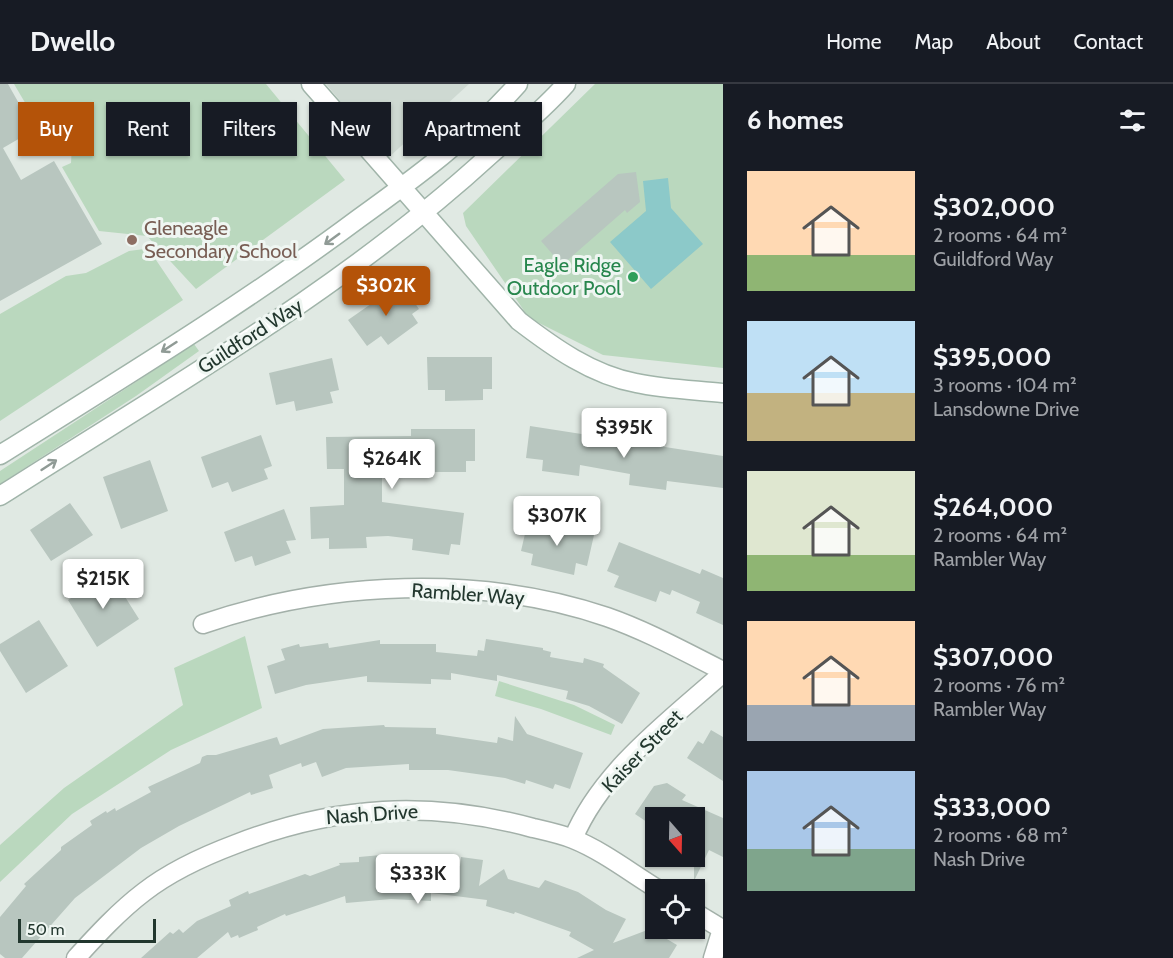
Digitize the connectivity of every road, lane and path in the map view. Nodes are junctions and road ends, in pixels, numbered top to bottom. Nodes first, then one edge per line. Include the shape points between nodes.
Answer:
1 (311, 84) edge
2 (518, 84) edge
3 (566, 84) edge
4 (402, 188) junction
5 (424, 214) junction
6 (723, 393) edge
7 (0, 455) edge
8 (0, 496) edge
9 (203, 624) dead end
10 (723, 672) edge
11 (573, 839) junction
12 (645, 882) edge
13 (705, 918) edge
14 (76, 958) edge
15 (713, 958) edge

1 - 4 street
2 - 4 street, Guildford Way via 497,107
3 - 5 street, Guildford Way
4 - 5 street
4 -> 7 street, Guildford Way via 298,264
5 - 6 street via 519,321 578,362 636,383
8 -> 5 street, Guildford Way via 317,292
9 - 10 street, Rambler Way via 240,611 340,592 386,588 501,594 566,605 608,618 648,633
10 - 11 street, Kaiser Street via 624,766 602,791
11 - 12 street, Nash Drive
11 - 14 street, Nash Drive via 483,815 444,810 368,810 319,818 267,832 181,868 144,891
13 - 15 street via 722,928

